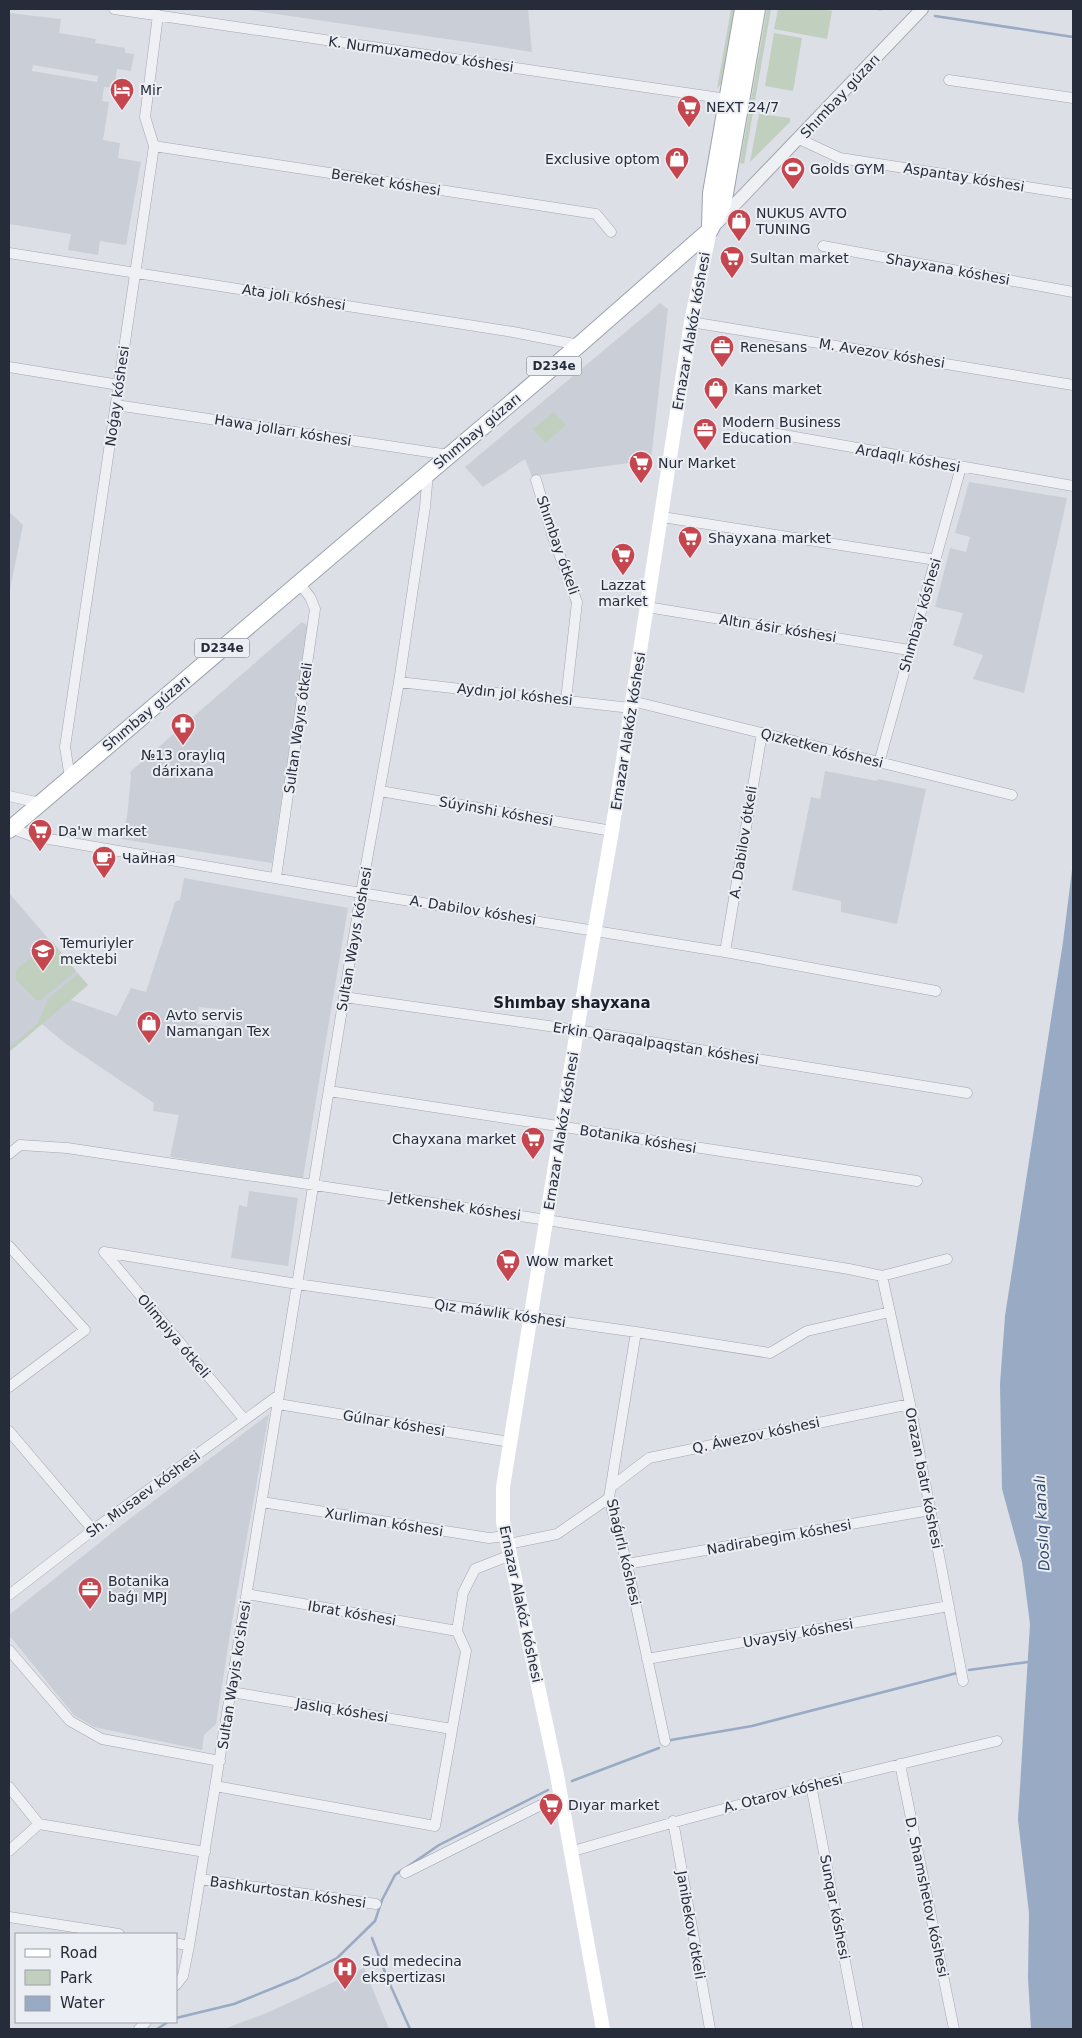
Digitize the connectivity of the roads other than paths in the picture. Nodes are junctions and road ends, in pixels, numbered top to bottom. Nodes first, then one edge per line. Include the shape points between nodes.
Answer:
1 (114, 9) edge
2 (743, 9) edge
3 (757, 9) edge
4 (922, 9) edge
5 (158, 15) junction
6 (949, 80) dead end
7 (1073, 98) edge
8 (727, 99) junction
9 (800, 139) junction
10 (154, 146) junction
11 (1073, 194) edge
12 (710, 230) junction
13 (610, 232) dead end
14 (824, 246) dead end
15 (9, 253) edge
16 (135, 272) junction
17 (1073, 292) edge
18 (692, 322) junction
19 (579, 344) junction
20 (9, 367) edge
21 (1073, 384) edge
22 (119, 385) junction
23 (116, 405) junction
24 (744, 428) dead end
25 (449, 455) junction
26 (961, 467) junction
27 (428, 473) junction
28 (536, 480) dead end
29 (1073, 486) edge
30 (662, 517) junction
31 (936, 560) junction
32 (299, 582) junction
33 (647, 606) junction
34 (909, 650) junction
35 (399, 682) junction
36 (566, 700) junction
37 (632, 704) junction
38 (762, 733) junction
39 (879, 762) junction
40 (70, 778) junction
41 (380, 791) junction
42 (1012, 795) dead end
43 (9, 796) edge
44 (40, 803) junction
45 (10, 829) edge
46 (612, 831) junction
47 (276, 877) junction
48 (361, 893) junction
49 (594, 930) junction
50 (725, 952) junction
51 (936, 991) dead end
52 (344, 997) junction
53 (577, 1030) junction
54 (329, 1091) junction
55 (967, 1093) dead end
56 (561, 1127) junction
57 (9, 1154) edge
58 (917, 1181) dead end
59 (314, 1185) junction
60 (547, 1220) junction
61 (9, 1246) edge
62 (104, 1252) joint
63 (947, 1259) dead end
64 (882, 1276) junction
65 (297, 1284) junction
66 (890, 1312) junction
67 (531, 1317) junction
68 (636, 1332) junction
69 (9, 1386) edge
70 (279, 1400) junction
71 (910, 1404) junction
72 (244, 1419) junction
73 (9, 1431) edge
74 (510, 1442) junction
75 (610, 1492) junction
76 (262, 1502) junction
77 (930, 1510) junction
78 (93, 1530) junction
79 (509, 1545) junction
80 (627, 1564) junction
81 (247, 1594) junction
82 (9, 1595) edge
83 (949, 1606) junction
84 (458, 1631) junction
85 (9, 1650) edge
86 (647, 1659) junction
87 (963, 1681) dead end
88 (231, 1692) junction
89 (452, 1729) junction
90 (665, 1741) dead end
91 (997, 1741) dead end
92 (220, 1761) junction
93 (900, 1764) junction
94 (811, 1785) junction
95 (215, 1786) junction
96 (9, 1787) edge
97 (561, 1795) junction
98 (673, 1821) junction
99 (39, 1824) junction
100 (9, 1851) edge
101 (205, 1852) junction
102 (570, 1852) junction
103 (405, 1873) dead end
104 (200, 1879) junction
105 (376, 1904) dead end
106 (9, 1917) edge
107 (112, 1933) edge
108 (178, 1944) edge
109 (189, 1946) junction
110 (178, 1982) edge
111 (602, 2029) edge
112 (710, 2029) edge
113 (858, 2029) edge
114 (954, 2029) edge

1 - 5 street, K. Nurmuxamedov kóshesi
2 - 8 main road, Ernazar Alakóz kóshesi
3 - 12 main road, Ernazar Alakóz kóshesi via 723,205
4 - 9 street, Shımbay gúzarı / D234e
5 - 8 street, K. Nurmuxamedov kóshesi
5 - 10 street, Noǵay kóshesi via 146,117
6 - 7 street
8 - 12 main road, Ernazar Alakóz kóshesi via 710,203
9 - 11 street, Aspantay kóshesi via 840,158
9 - 12 street, Shımbay gúzarı / D234e
10 - 13 street, Bereket kóshesi via 596,214
10 - 16 street, Noǵay kóshesi
12 - 18 main road, Ernazar Alakóz kóshesi
12 - 19 main road, Shımbay gúzarı / D234e
14 - 17 street, Shayxana kóshesi
15 - 16 street, Ata jolı kóshesi
16 - 19 street, Ata jolı kóshesi
16 - 22 street, Noǵay kóshesi
18 - 21 street, M. Avezov kóshesi
18 - 30 main road, Ernazar Alakóz kóshesi
19 - 25 main road, Shımbay gúzarı / D234e
20 - 22 street
22 - 23 street, Noǵay kóshesi
23 - 25 street, Hawa jolları kóshesi
23 - 40 street, Noǵay kóshesi via 65,747
24 - 26 street, Ardaqlı kóshesi
25 - 27 main road, Shımbay gúzarı / D234e
26 - 29 street, Ardaqlı kóshesi
26 - 31 street, Shımbay kóshesi
27 - 32 main road, Shımbay gúzarı / D234e
27 - 35 street, Sultan Wayıs kóshesi
28 - 36 street, Shımbay ótkeli via 578,602
30 - 31 street
30 - 33 main road, Ernazar Alakóz kóshesi
31 - 34 street, Shımbay kóshesi
32 - 40 main road, Shımbay gúzarı / D234e
32 - 47 street, Sultan Wayıs ótkeli via 315,609
33 - 34 street, Altın ásir kóshesi
33 - 37 main road, Ernazar Alakóz kóshesi
34 - 39 street, Shımbay kóshesi
35 - 36 street, Aydın jol kóshesi
35 - 41 street, Sultan Wayıs kóshesi
36 - 37 street, Aydın jol kóshesi
37 - 38 street, Qızketken kóshesi
37 - 46 main road, Ernazar Alakóz kóshesi
38 - 39 street, Qızketken kóshesi
38 - 50 street, A. Dabilov ótkeli
39 - 42 street, Qızketken kóshesi
40 - 44 main road, Shımbay gúzarı / D234e
41 - 46 street, Súyinshi kóshesi
41 - 48 street, Sultan Wayıs kóshesi
43 - 44 street
44 - 45 main road, Shımbay gúzarı / D234e
45 - 47 street, A. Dabilov kóshesi via 32,836
46 - 49 main road, Ernazar Alakóz kóshesi
47 - 48 street, A. Dabilov kóshesi
48 - 49 street, A. Dabilov kóshesi
48 - 52 street, Sultan Wayıs kóshesi
49 - 50 street, A. Dabilov kóshesi
49 - 53 main road, Ernazar Alakóz kóshesi
50 - 51 street, A. Dabilov kóshesi
52 - 53 street, Erkin Qaraqalpaqstan kóshesi
52 - 54 street, Sultan Wayıs kóshesi
53 - 55 street, Erkin Qaraqalpaqstan kóshesi
53 - 56 main road, Ernazar Alakóz kóshesi
54 - 56 street, Botanika kóshesi
54 - 59 street, Sultan Wayıs kóshesi
56 - 58 street, Botanika kóshesi
56 - 60 main road, Ernazar Alakóz kóshesi
57 - 59 street, Jetkenshek kóshesi via 20,1145 67,1148
59 - 60 street, Jetkenshek kóshesi
59 - 65 street, Sultan Wayıs kóshesi
60 - 64 street, Jetkenshek kóshesi
60 - 67 main road, Ernazar Alakóz kóshesi
61 - 69 street via 85,1330
62 - 65 street, Qız máwlik kóshesi
62 - 72 street, Olimpiya ótkeli
63 - 64 street, Jetkenshek kóshesi
64 - 66 street, Orazan batır kóshesi
65 - 67 street, Qız máwlik kóshesi
65 - 70 street, Sultan Wayıs kóshesi
66 - 68 street, Qız máwlik kóshesi via 808,1331 770,1353
66 - 71 street, Orazan batır kóshesi
67 - 68 street, Qız máwlik kóshesi
67 - 74 main road, Ernazar Alakóz kóshesi
68 - 75 street, Shaǵırlı kóshesi
70 - 72 street, Sh. Musaev kóshesi
70 - 74 street, Gúlnar kóshesi
70 - 76 street, Sultan Wayis ko'shesi
71 - 75 street, Q. Áwezov kóshesi via 649,1458
71 - 77 street, Orazan batır kóshesi
72 - 78 street, Sh. Musaev kóshesi
73 - 78 street
74 - 79 main road, Ernazar Alakóz kóshesi via 503,1487 503,1522
75 - 79 street, Q. Áwezov kóshesi via 557,1534
75 - 80 street, Shaǵırlı kóshesi
76 - 79 street, Xurliman kóshesi via 489,1538
76 - 81 street, Sultan Wayis ko'shesi
77 - 80 street, Nadirabegim kóshesi
77 - 83 street, Orazan batır kóshesi
78 - 82 street, Sh. Musaev kóshesi
79 - 84 street via 475,1569 463,1593
79 - 97 main road, Ernazar Alakóz kóshesi
80 - 86 street, Shaǵırlı kóshesi
81 - 84 street, Ibrat kóshesi
81 - 88 street, Sultan Wayis ko'shesi
83 - 86 street, Uvaysiy kóshesi
83 - 87 street, Orazan batır kóshesi
84 - 89 street via 466,1651
85 - 92 street via 70,1721 102,1739
86 - 90 street, Shaǵırlı kóshesi
88 - 89 street, Jaslıq kóshesi
88 - 92 street, Sultan Wayis ko'shesi
89 - 95 street via 435,1826
91 - 93 street, A. Otarov kóshesi
92 - 95 street, Sultan Wayis ko'shesi
93 - 94 street, A. Otarov kóshesi
93 - 114 street, D. Shamshetov kóshesi
94 - 98 street, A. Otarov kóshesi
94 - 113 street, Sunqar kóshesi
95 - 101 street, Sultan Wayis ko'shesi
96 - 99 street
97 - 102 main road, Ernazar Alakóz kóshesi
97 - 103 street
98 - 102 street, A. Otarov kóshesi
98 - 112 street, Janibekov ótkeli
99 - 100 street
99 - 101 street
101 - 104 street, Sultan Wayis ko'shesi
102 - 111 main road, Ernazar Alakóz kóshesi
104 - 105 street, Bashkurtostan kóshesi
104 - 109 street, Sultan Wayis ko'shesi
106 - 107 street
108 - 109 street
109 - 110 street, Sultan Wayis ko'shesi via 183,1976

